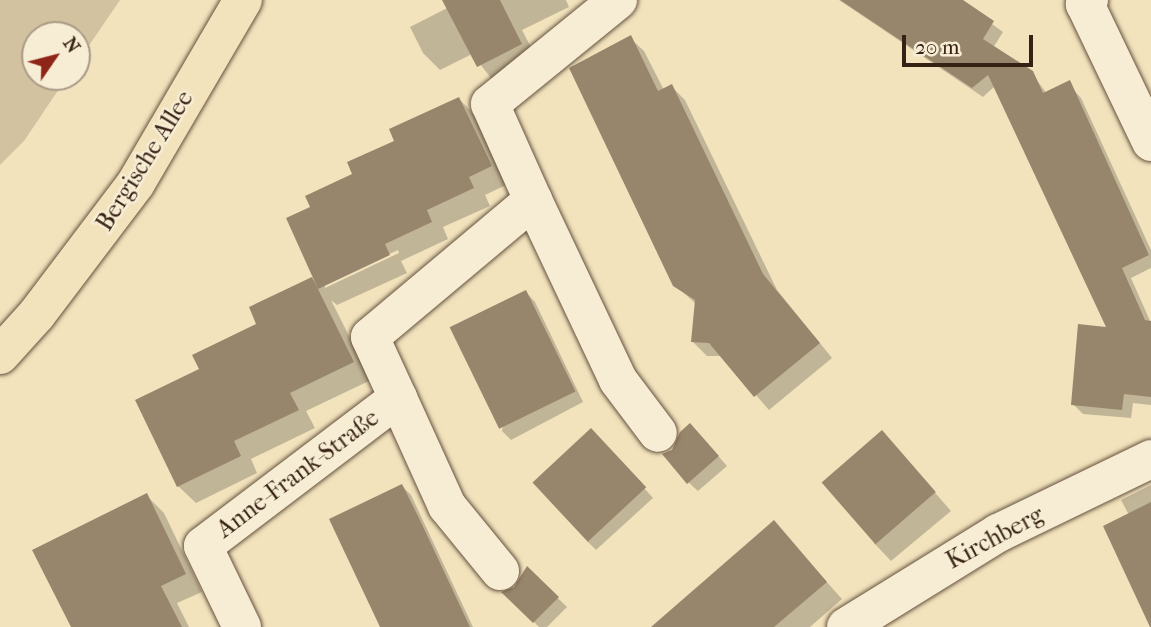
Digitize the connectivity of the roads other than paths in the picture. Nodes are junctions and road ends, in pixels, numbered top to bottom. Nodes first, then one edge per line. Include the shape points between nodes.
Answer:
1 (243, 0) edge
2 (618, 0) edge
3 (1085, 1) edge
4 (1151, 142) edge
5 (533, 200) junction
6 (37, 314) junction
7 (0, 326) edge
8 (0, 355) edge
9 (398, 398) junction
10 (658, 433) dead end
11 (1151, 459) edge
12 (500, 571) dead end
13 (859, 623) edge
14 (242, 627) edge

1 - 6 main road, Bergische Allee via 136,183
2 - 5 street via 490,104
3 - 4 street
5 - 9 street, Anne-Frank-Straße via 370,337
5 - 10 street via 618,380
6 - 7 street
6 - 8 main road, Bergische Allee
9 - 12 street, Anne-Frank-Straße via 447,506
9 - 14 street, Anne-Frank-Straße via 203,546
11 - 13 street, Kirchberg via 998,533

